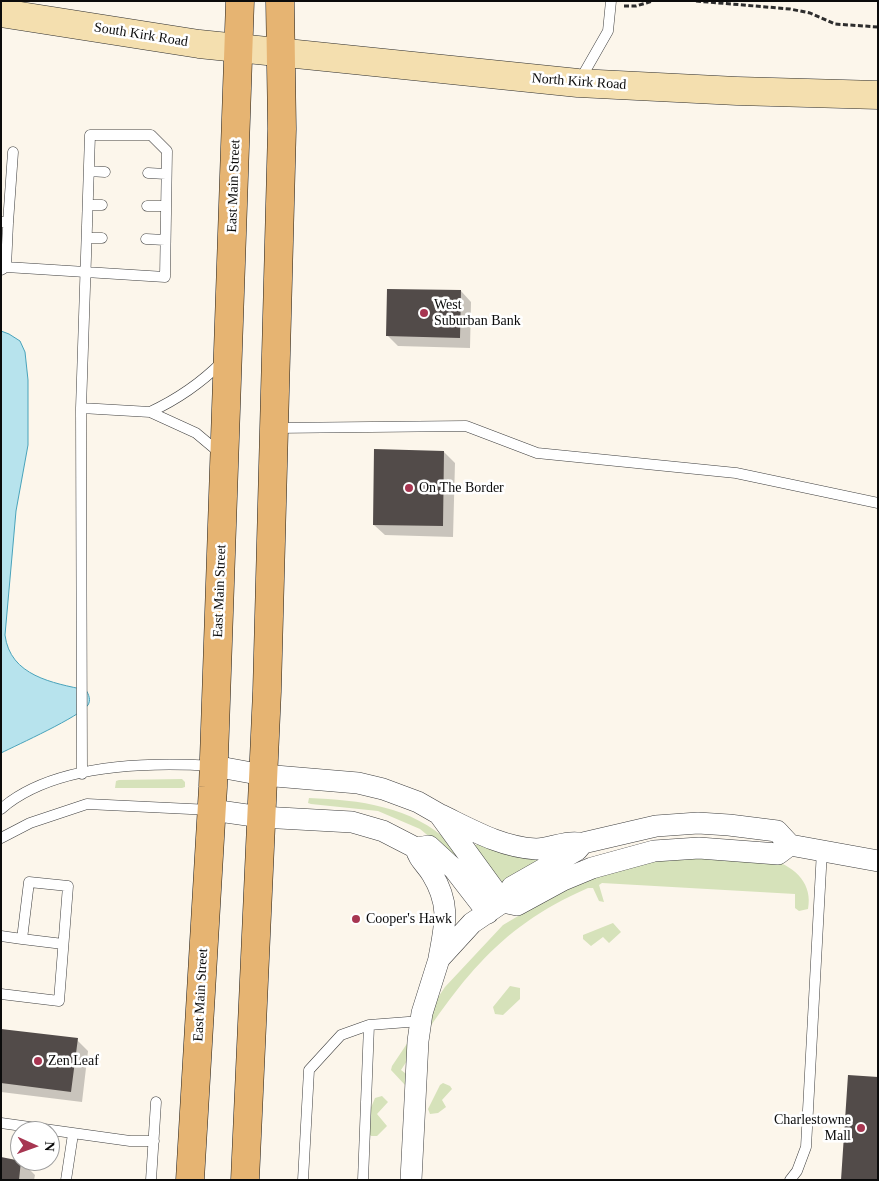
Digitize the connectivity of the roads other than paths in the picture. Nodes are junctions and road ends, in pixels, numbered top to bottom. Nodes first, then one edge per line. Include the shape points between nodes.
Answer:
1 (240, 1) edge
2 (280, 1) edge
3 (612, 1) edge
4 (1, 13) edge
5 (238, 49) junction
6 (281, 53) junction
7 (578, 83) junction
8 (878, 95) edge
9 (13, 152) dead end
10 (89, 171) junction
11 (105, 172) dead end
12 (148, 173) dead end
13 (166, 174) junction
14 (88, 205) junction
15 (102, 205) dead end
16 (147, 206) dead end
17 (166, 206) junction
18 (5, 222) edge
19 (87, 238) junction
20 (102, 238) dead end
21 (146, 239) dead end
22 (165, 240) junction
23 (4, 268) edge
24 (86, 273) junction
25 (228, 356) junction
26 (81, 408) junction
27 (150, 412) junction
28 (273, 428) junction
29 (224, 457) junction
30 (878, 503) edge
31 (214, 766) junction
32 (82, 774) junction
33 (262, 775) junction
34 (1, 809) edge
35 (212, 810) junction
36 (439, 814) junction
37 (261, 817) junction
38 (1, 838) edge
39 (583, 843) junction
40 (790, 845) junction
41 (416, 848) junction
42 (822, 850) junction
43 (878, 861) edge
44 (495, 908) junction
45 (1, 936) edge
46 (22, 939) junction
47 (63, 944) junction
48 (439, 959) junction
49 (1, 994) edge
50 (421, 1020) junction
51 (369, 1026) junction
52 (156, 1102) dead end
53 (1, 1122) edge
54 (73, 1134) junction
55 (154, 1141) junction
56 (66, 1180) edge
57 (151, 1180) edge
58 (190, 1180) edge
59 (244, 1180) edge
60 (303, 1180) edge
61 (363, 1180) edge
62 (411, 1180) edge
63 (790, 1180) edge

1 - 5 main road, East Main Street
2 - 6 main road
3 - 7 lane via 608,31
4 - 5 main road, South Kirk Road
5 - 6 main road, South Kirk Road
5 - 25 main road, East Main Street
6 - 7 main road, North Kirk Road
6 - 28 main road via 282,129
7 - 8 main road, North Kirk Road
9 - 18 lane
10 - 11 lane
10 - 13 lane via 90,135 151,134 167,151
10 - 14 lane
12 - 13 lane
13 - 17 lane
14 - 15 lane
14 - 19 lane
16 - 17 lane
17 - 22 lane
18 - 23 lane
19 - 20 lane
19 - 24 lane
21 - 22 lane
22 - 24 lane via 165,277
23 - 24 lane
24 - 26 lane
25 - 27 lane via 200,384
25 - 29 main road, East Main Street
26 - 27 lane
26 - 32 lane
27 - 29 lane via 196,433
28 - 30 lane via 466,426 536,453 736,473
28 - 33 main road
29 - 31 main road, East Main Street
31 - 32 lane via 152,764
31 - 33 street
31 - 35 main road, East Main Street
32 - 34 lane via 59,779 13,799
33 - 36 street via 366,785 402,795
33 - 37 main road
35 - 37 street
35 - 38 lane via 87,804 30,823
35 - 58 main road, East Main Street
36 - 39 street via 504,844 522,848
36 - 44 street
37 - 41 street via 352,822 383,831
37 - 59 main road
39 - 40 street via 656,826 698,823 729,824 777,832
39 - 44 street via 577,850 512,887
40 - 42 street
40 - 44 street via 778,854 699,848 654,851 592,868 517,905
41 - 44 street via 429,846
41 - 48 street via 418,857 440,888 446,905
42 - 43 street
42 - 63 lane via 806,1148
44 - 48 street via 472,923
45 - 46 lane
46 - 47 lane
46 - 47 lane via 29,882 68,886
47 - 49 lane via 59,1001
48 - 50 street
50 - 51 lane
50 - 62 street
51 - 60 lane via 341,1036 309,1070
51 - 61 lane
52 - 55 lane
53 - 54 lane
54 - 55 lane
54 - 56 lane
55 - 57 lane

